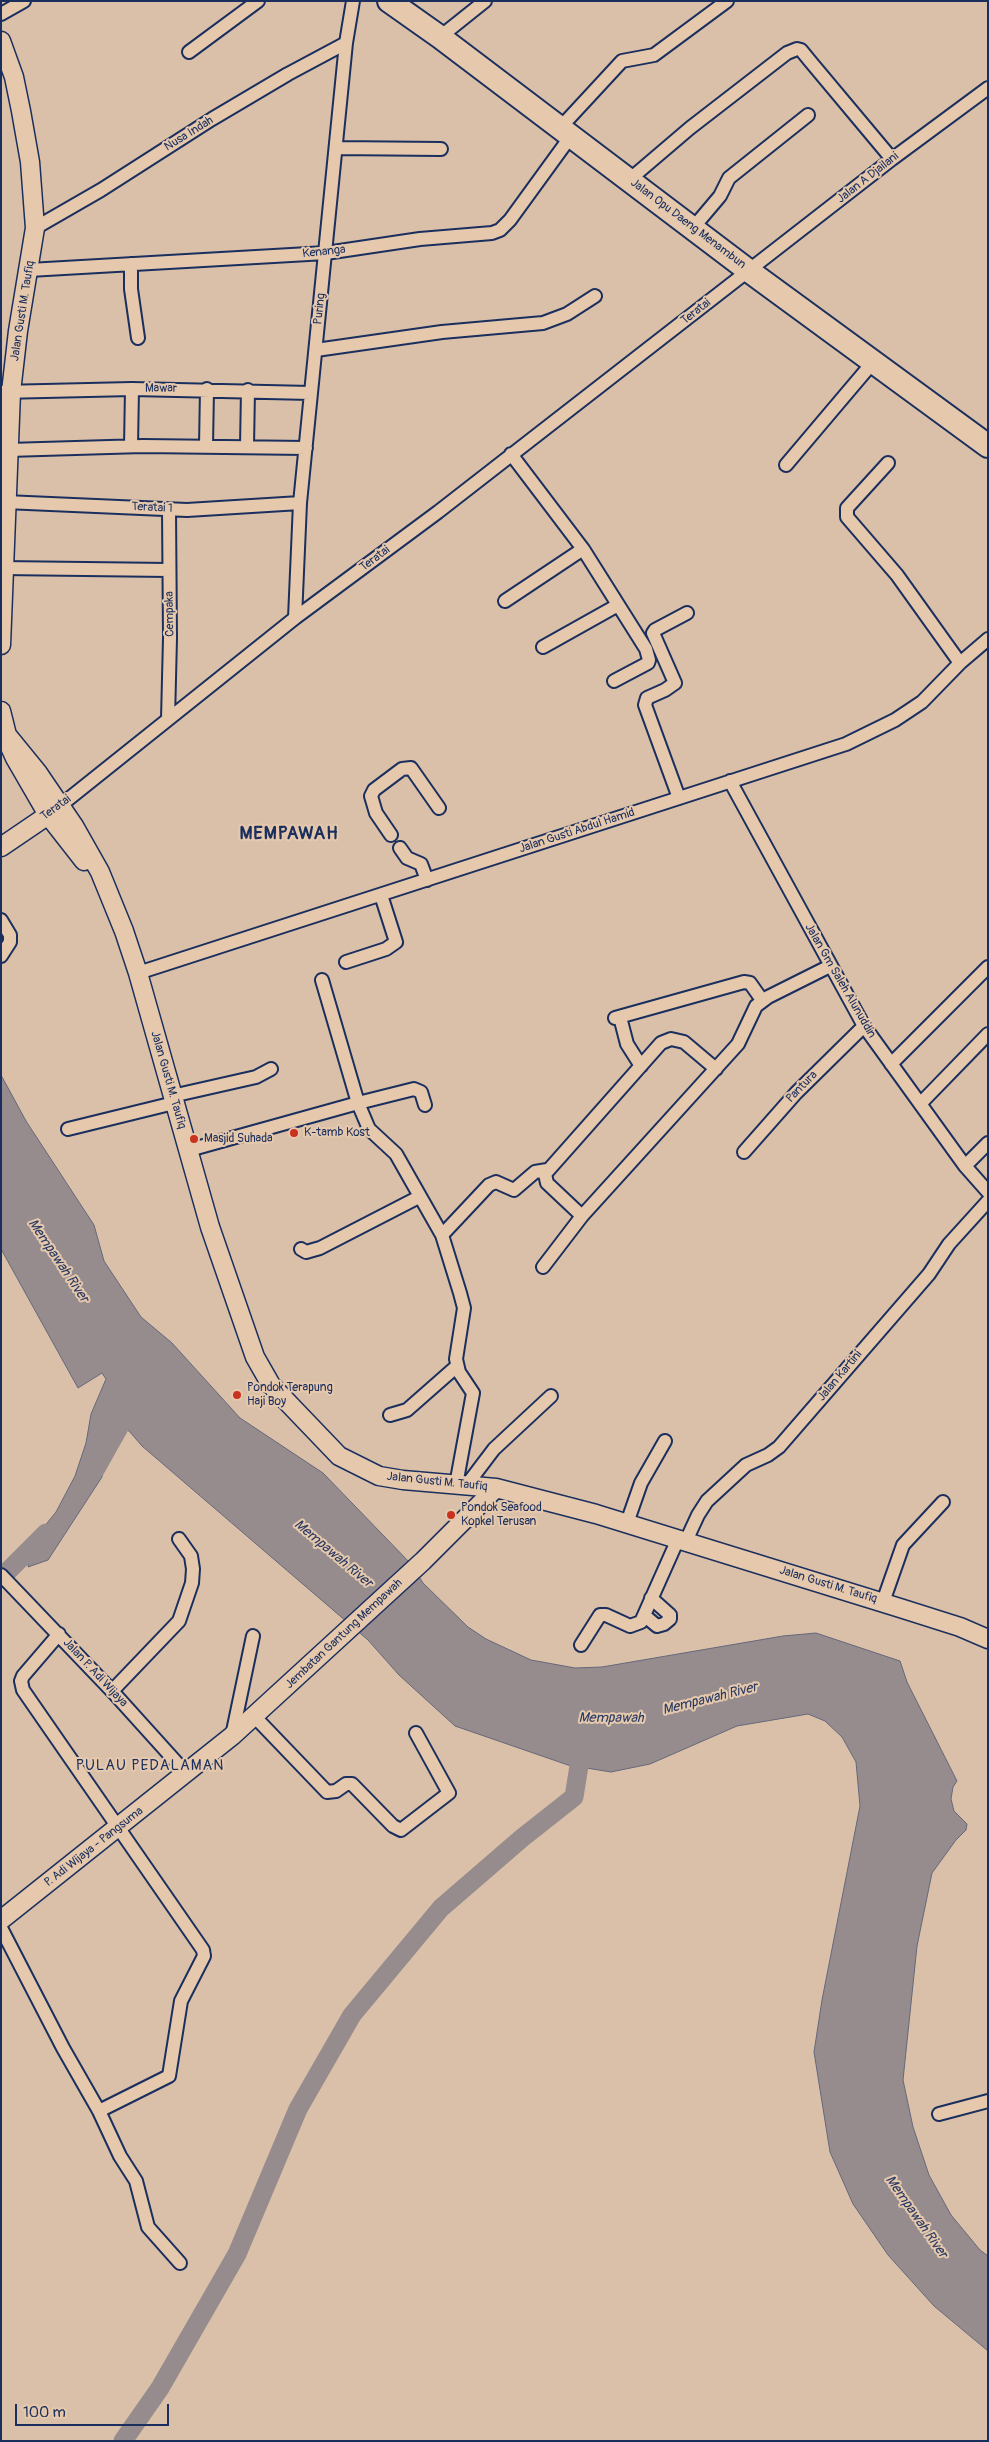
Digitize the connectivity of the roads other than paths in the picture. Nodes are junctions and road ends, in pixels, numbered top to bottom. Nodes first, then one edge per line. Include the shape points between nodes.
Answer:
1 (24, 1) edge
2 (258, 1) edge
3 (353, 1) edge
4 (389, 1) edge
5 (485, 1) edge
6 (727, 1) edge
7 (1, 14) edge
8 (440, 37) junction
9 (1, 41) edge
10 (346, 43) junction
11 (189, 52) dead end
12 (988, 88) edge
13 (808, 115) dead end
14 (566, 132) junction
15 (336, 148) junction
16 (441, 150) dead end
17 (892, 159) junction
18 (629, 180) junction
19 (35, 228) junction
20 (693, 228) junction
21 (326, 253) junction
22 (131, 264) junction
23 (29, 270) junction
24 (749, 271) junction
25 (595, 296) dead end
26 (138, 338) dead end
27 (316, 350) junction
28 (874, 361) junction
29 (132, 389) junction
30 (207, 389) junction
31 (248, 390) junction
32 (6, 392) edge
33 (311, 393) junction
34 (131, 446) junction
35 (206, 446) junction
36 (247, 446) junction
37 (988, 446) edge
38 (306, 448) junction
39 (8, 450) junction
40 (511, 454) junction
41 (888, 463) dead end
42 (786, 465) dead end
43 (5, 502) junction
44 (300, 503) junction
45 (169, 510) junction
46 (583, 549) junction
47 (3, 568) edge
48 (169, 570) junction
49 (505, 600) dead end
50 (618, 605) junction
51 (687, 612) dead end
52 (295, 618) junction
53 (988, 639) edge
54 (1, 644) edge
55 (544, 647) dead end
56 (960, 664) junction
57 (614, 681) dead end
58 (1, 711) edge
59 (168, 719) junction
60 (8, 744) edge
61 (730, 782) junction
62 (679, 798) junction
63 (439, 808) dead end
64 (55, 810) junction
65 (391, 835) dead end
66 (1, 847) edge
67 (400, 848) dead end
68 (427, 880) junction
69 (380, 895) junction
70 (1, 920) edge
71 (1, 956) edge
72 (346, 962) dead end
73 (830, 966) junction
74 (988, 967) edge
75 (138, 973) junction
76 (322, 980) dead end
77 (762, 1000) junction
78 (864, 1026) junction
79 (988, 1034) edge
80 (891, 1064) junction
81 (640, 1066) junction
82 (271, 1069) dead end
83 (716, 1069) junction
84 (173, 1100) junction
85 (358, 1103) junction
86 (920, 1104) junction
87 (424, 1105) dead end
88 (68, 1129) dead end
89 (988, 1143) edge
90 (189, 1150) junction
91 (744, 1152) dead end
92 (964, 1166) junction
93 (547, 1170) junction
94 (988, 1192) edge
95 (419, 1197) junction
96 (988, 1201) edge
97 (582, 1216) junction
98 (442, 1235) junction
99 (301, 1249) dead end
100 (543, 1267) dead end
101 (457, 1366) junction
102 (551, 1396) dead end
103 (390, 1414) dead end
104 (665, 1441) dead end
105 (461, 1485) junction
106 (496, 1488) junction
107 (943, 1502) dead end
108 (627, 1523) junction
109 (179, 1539) dead end
110 (682, 1540) junction
111 (1, 1575) edge
112 (651, 1598) junction
113 (883, 1602) junction
114 (645, 1616) junction
115 (59, 1634) junction
116 (253, 1636) dead end
117 (988, 1639) edge
118 (582, 1645) dead end
119 (112, 1691) junction
120 (254, 1716) junction
121 (416, 1733) dead end
122 (232, 1736) junction
123 (186, 1773) junction
124 (118, 1829) junction
125 (1, 1920) edge
126 (1, 1928) edge
127 (988, 2101) edge
128 (99, 2110) junction
129 (939, 2114) dead end
130 (180, 2263) dead end

1 - 7 street
2 - 11 street
3 - 10 street, Puring
4 - 8 highway, Jalan Opu Daeng Menambun
5 - 8 street
6 - 14 street, Kenanga via 654,55 622,61
8 - 14 highway, Jalan Opu Daeng Menambun
9 - 19 main road, Jalan Gusti M. Taufiq via 14,77 21,111 30,162
10 - 15 street, Puring
10 - 19 street, Nusa Indah via 254,94
12 - 17 street, Jalan A Djailani
13 - 20 street via 729,178 714,204
14 - 18 highway, Jalan Opu Daeng Menambun
14 - 21 street, Kenanga via 510,220 500,230
15 - 16 street
15 - 21 street, Puring
17 - 18 street via 797,49 787,53 690,128
17 - 24 street, Jalan A Djailani
18 - 20 highway, Jalan Opu Daeng Menambun
19 - 23 main road, Jalan Gusti M. Taufiq
20 - 24 highway, Jalan Opu Daeng Menambun
21 - 22 street, Kenanga
21 - 27 street, Puring
22 - 23 street, Kenanga
22 - 26 street
23 - 32 main road, Jalan Gusti M. Taufiq
24 - 28 highway, Jalan Opu Daeng Menambun
24 - 40 street, Teratai
25 - 27 street via 567,314 543,322
27 - 33 street, Puring
28 - 37 highway, Jalan Opu Daeng Menambun
28 - 42 street
29 - 30 street, Mawar
29 - 32 street, Mawar
29 - 34 street
30 - 31 street, Mawar
30 - 35 street
31 - 33 street, Mawar
31 - 36 street
32 - 39 main road, Jalan Gusti M. Taufiq
33 - 38 street, Puring
34 - 35 street
34 - 39 street
35 - 36 street
36 - 38 street
38 - 44 street, Puring
39 - 43 main road, Jalan Gusti M. Taufiq
40 - 46 street
40 - 52 street, Teratai
41 - 56 street via 847,508 847,517 897,574
43 - 45 street, Teratai 1
43 - 47 main road, Jalan Gusti M. Taufiq
44 - 45 street, Teratai 1
44 - 52 street, Puring
45 - 48 street, Cempaka
46 - 49 street
46 - 50 street
47 - 48 street
47 - 54 main road, Jalan Gusti M. Taufiq
48 - 59 street, Cempaka
50 - 55 street
50 - 57 street via 646,649 649,660
51 - 62 street via 653,634 675,680 665,690 647,698 645,705
52 - 59 street, Teratai
53 - 56 street, Jalan Gusti Abdul Hamid
56 - 61 street, Jalan Gusti Abdul Hamid via 922,702 871,733
58 - 60 main road, Jalan Gusti M. Taufiq
59 - 64 street, Teratai
60 - 64 main road, Jalan Gusti M. Taufiq via 38,773
61 - 62 street, Jalan Gusti Abdul Hamid
61 - 73 street, Jalan Gm Saleh Alunuddin
62 - 68 street, Jalan Gusti Abdul Hamid
63 - 65 street via 411,768 402,769 374,790 371,796 376,813
64 - 66 main road, Teratai
64 - 75 main road, Jalan Gusti M. Taufiq via 108,891
67 - 68 street via 407,858 421,864
68 - 69 street, Jalan Gusti Abdul Hamid
69 - 72 street via 396,942 386,949
69 - 75 street, Jalan Gusti Abdul Hamid
70 - 71 street via 10,942
73 - 77 street
73 - 78 street, Jalan Gm Saleh Alunuddin
74 - 80 street
75 - 84 main road, Jalan Gusti M. Taufiq
76 - 85 street
77 - 81 street via 750,983 744,982 617,1017
77 - 83 street via 752,1011 738,1044
78 - 80 street, Jalan Gm Saleh Alunuddin
78 - 91 street, Pantura via 796,1093
79 - 86 street
80 - 86 street, Jalan Gm Saleh Alunuddin
81 - 83 street via 661,1043 678,1039
81 - 93 street
82 - 84 street via 256,1077
83 - 97 street
84 - 88 street
84 - 90 main road, Jalan Gusti M. Taufiq
85 - 87 street via 414,1089 421,1092
85 - 90 street
85 - 95 street via 369,1129 396,1154
86 - 92 street, Jalan Gm Saleh Alunuddin
89 - 92 street
90 - 105 main road, Jalan Gusti M. Taufiq via 210,1227 247,1339 270,1384 346,1460 380,1476
92 - 94 street, Jalan Gm Saleh Alunuddin
93 - 97 street via 547,1183
93 - 98 street via 535,1172 514,1190 496,1182 489,1184
95 - 98 street
95 - 99 street via 320,1248 306,1252
96 - 110 street, Jalan Kartini via 779,1447 746,1465 707,1501
97 - 100 street
98 - 101 street via 464,1308
101 - 103 street via 407,1410
101 - 105 street via 474,1393
102 - 105 street
104 - 108 street via 641,1483
105 - 106 main road, Jalan Gusti M. Taufiq
106 - 108 main road, Jalan Gusti M. Taufiq
106 - 120 main road, Jembatan Gantung Mempawah via 423,1561
107 - 113 street via 903,1544
108 - 110 main road, Jalan Gusti M. Taufiq
109 - 119 street via 190,1556 193,1569 179,1621
110 - 112 street, Jalan Kartini
110 - 113 main road, Jalan Gusti M. Taufiq
111 - 115 street, Jalan P. Adi Wijaya
112 - 114 street, Jalan Kartini
112 - 114 street via 670,1615 670,1619 657,1626
113 - 117 main road, Jalan Gusti M. Taufiq
114 - 118 street via 641,1622 630,1626 600,1615
115 - 119 street, Jalan P. Adi Wijaya
115 - 124 street via 22,1676 21,1685
116 - 122 street
119 - 123 street, Jalan P. Adi Wijaya
120 - 121 street via 327,1792 352,1784 393,1826 401,1830 449,1794
120 - 122 main road, Jembatan Gantung Mempawah
122 - 123 main road, Jembatan Gantung Mempawah
123 - 124 main road, P. Adi Wijaya - Pangsuma
124 - 125 main road, P. Adi Wijaya - Pangsuma
124 - 128 street via 204,1956 180,2001 168,2076
126 - 128 street
127 - 129 street
128 - 130 street via 120,2156 140,2188 148,2226

